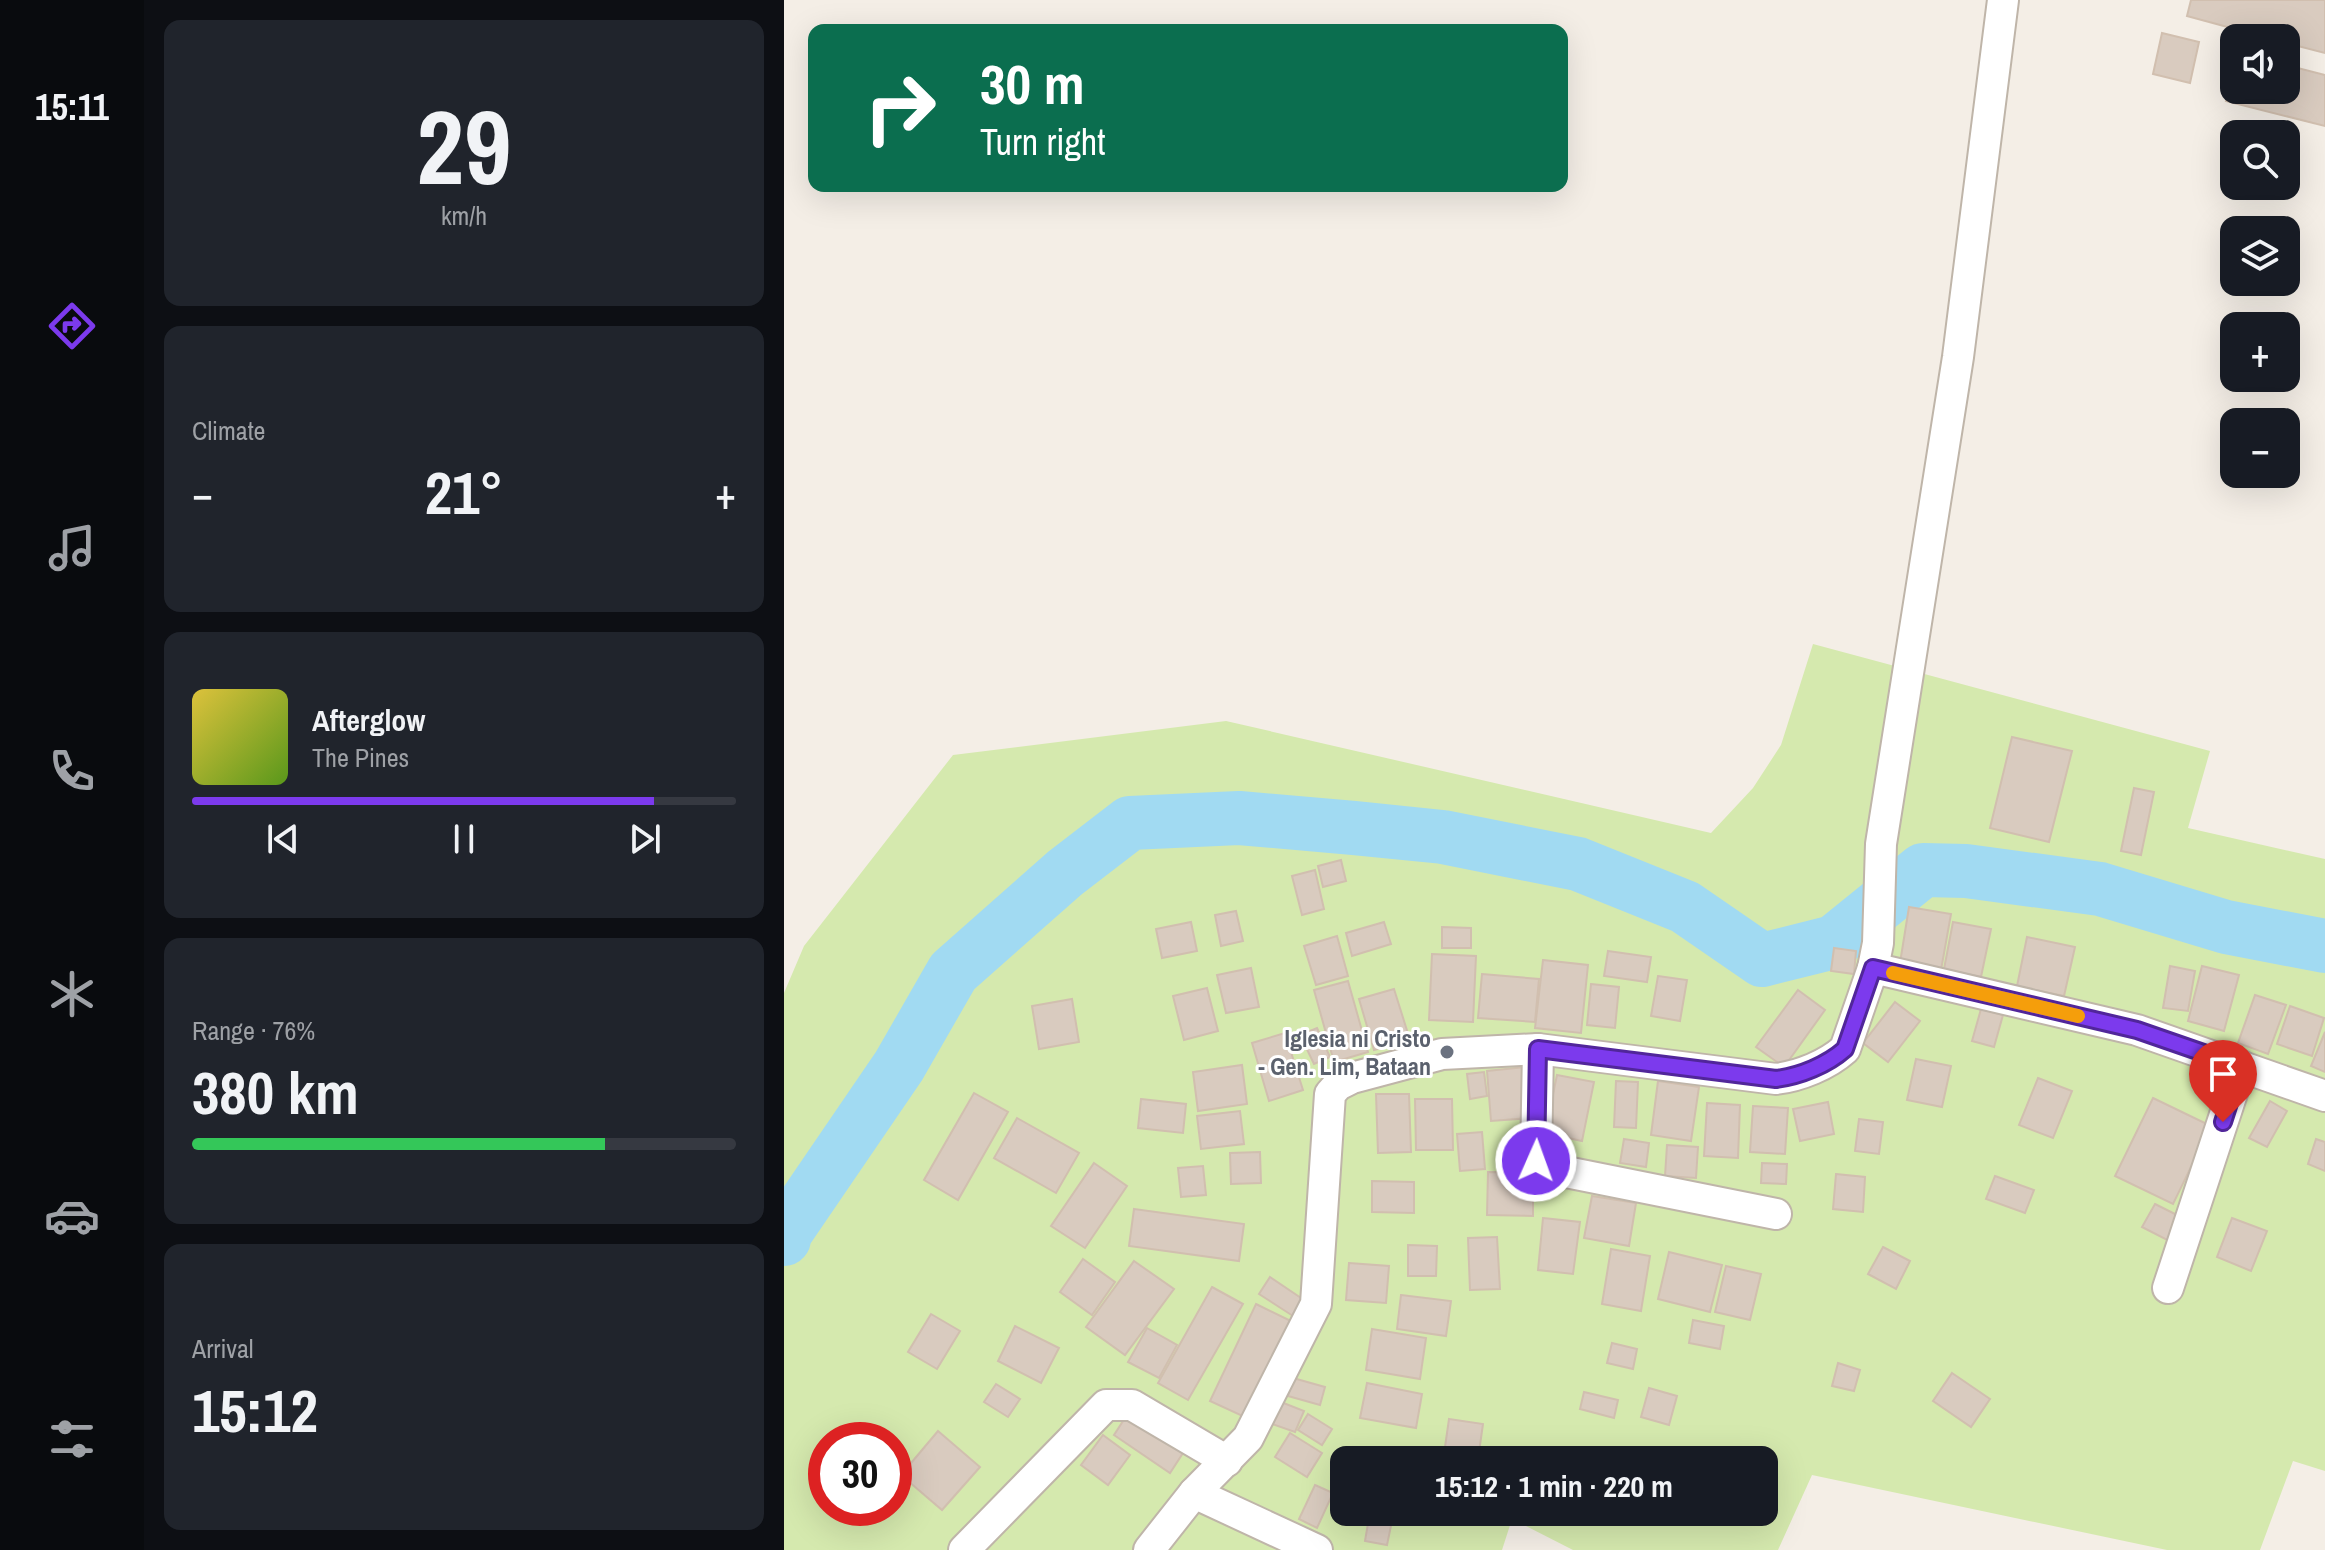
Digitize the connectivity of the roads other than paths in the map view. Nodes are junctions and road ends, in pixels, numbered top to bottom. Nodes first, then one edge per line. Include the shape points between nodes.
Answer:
1 (2003, 0) edge
2 (1875, 956) junction
3 (1538, 1049) junction
4 (2241, 1066) junction
5 (2325, 1096) edge
6 (1776, 1214) dead end
7 (2168, 1288) dead end
8 (1227, 1461) junction
9 (1194, 1493) junction
10 (964, 1550) edge
11 (1149, 1550) edge
12 (1317, 1550) edge

1 - 2 street via 1958,357 1881,844
2 - 3 street via 1845,1049 1794,1077
2 - 4 street via 2137,1030
3 - 6 street via 1536,1161 1541,1167
3 - 8 street via 1442,1054 1352,1078 1330,1094 1316,1304 1248,1438
4 - 5 street
4 - 7 street
8 - 9 street
8 - 10 street via 1132,1405 1106,1405
9 - 11 street
9 - 12 street

